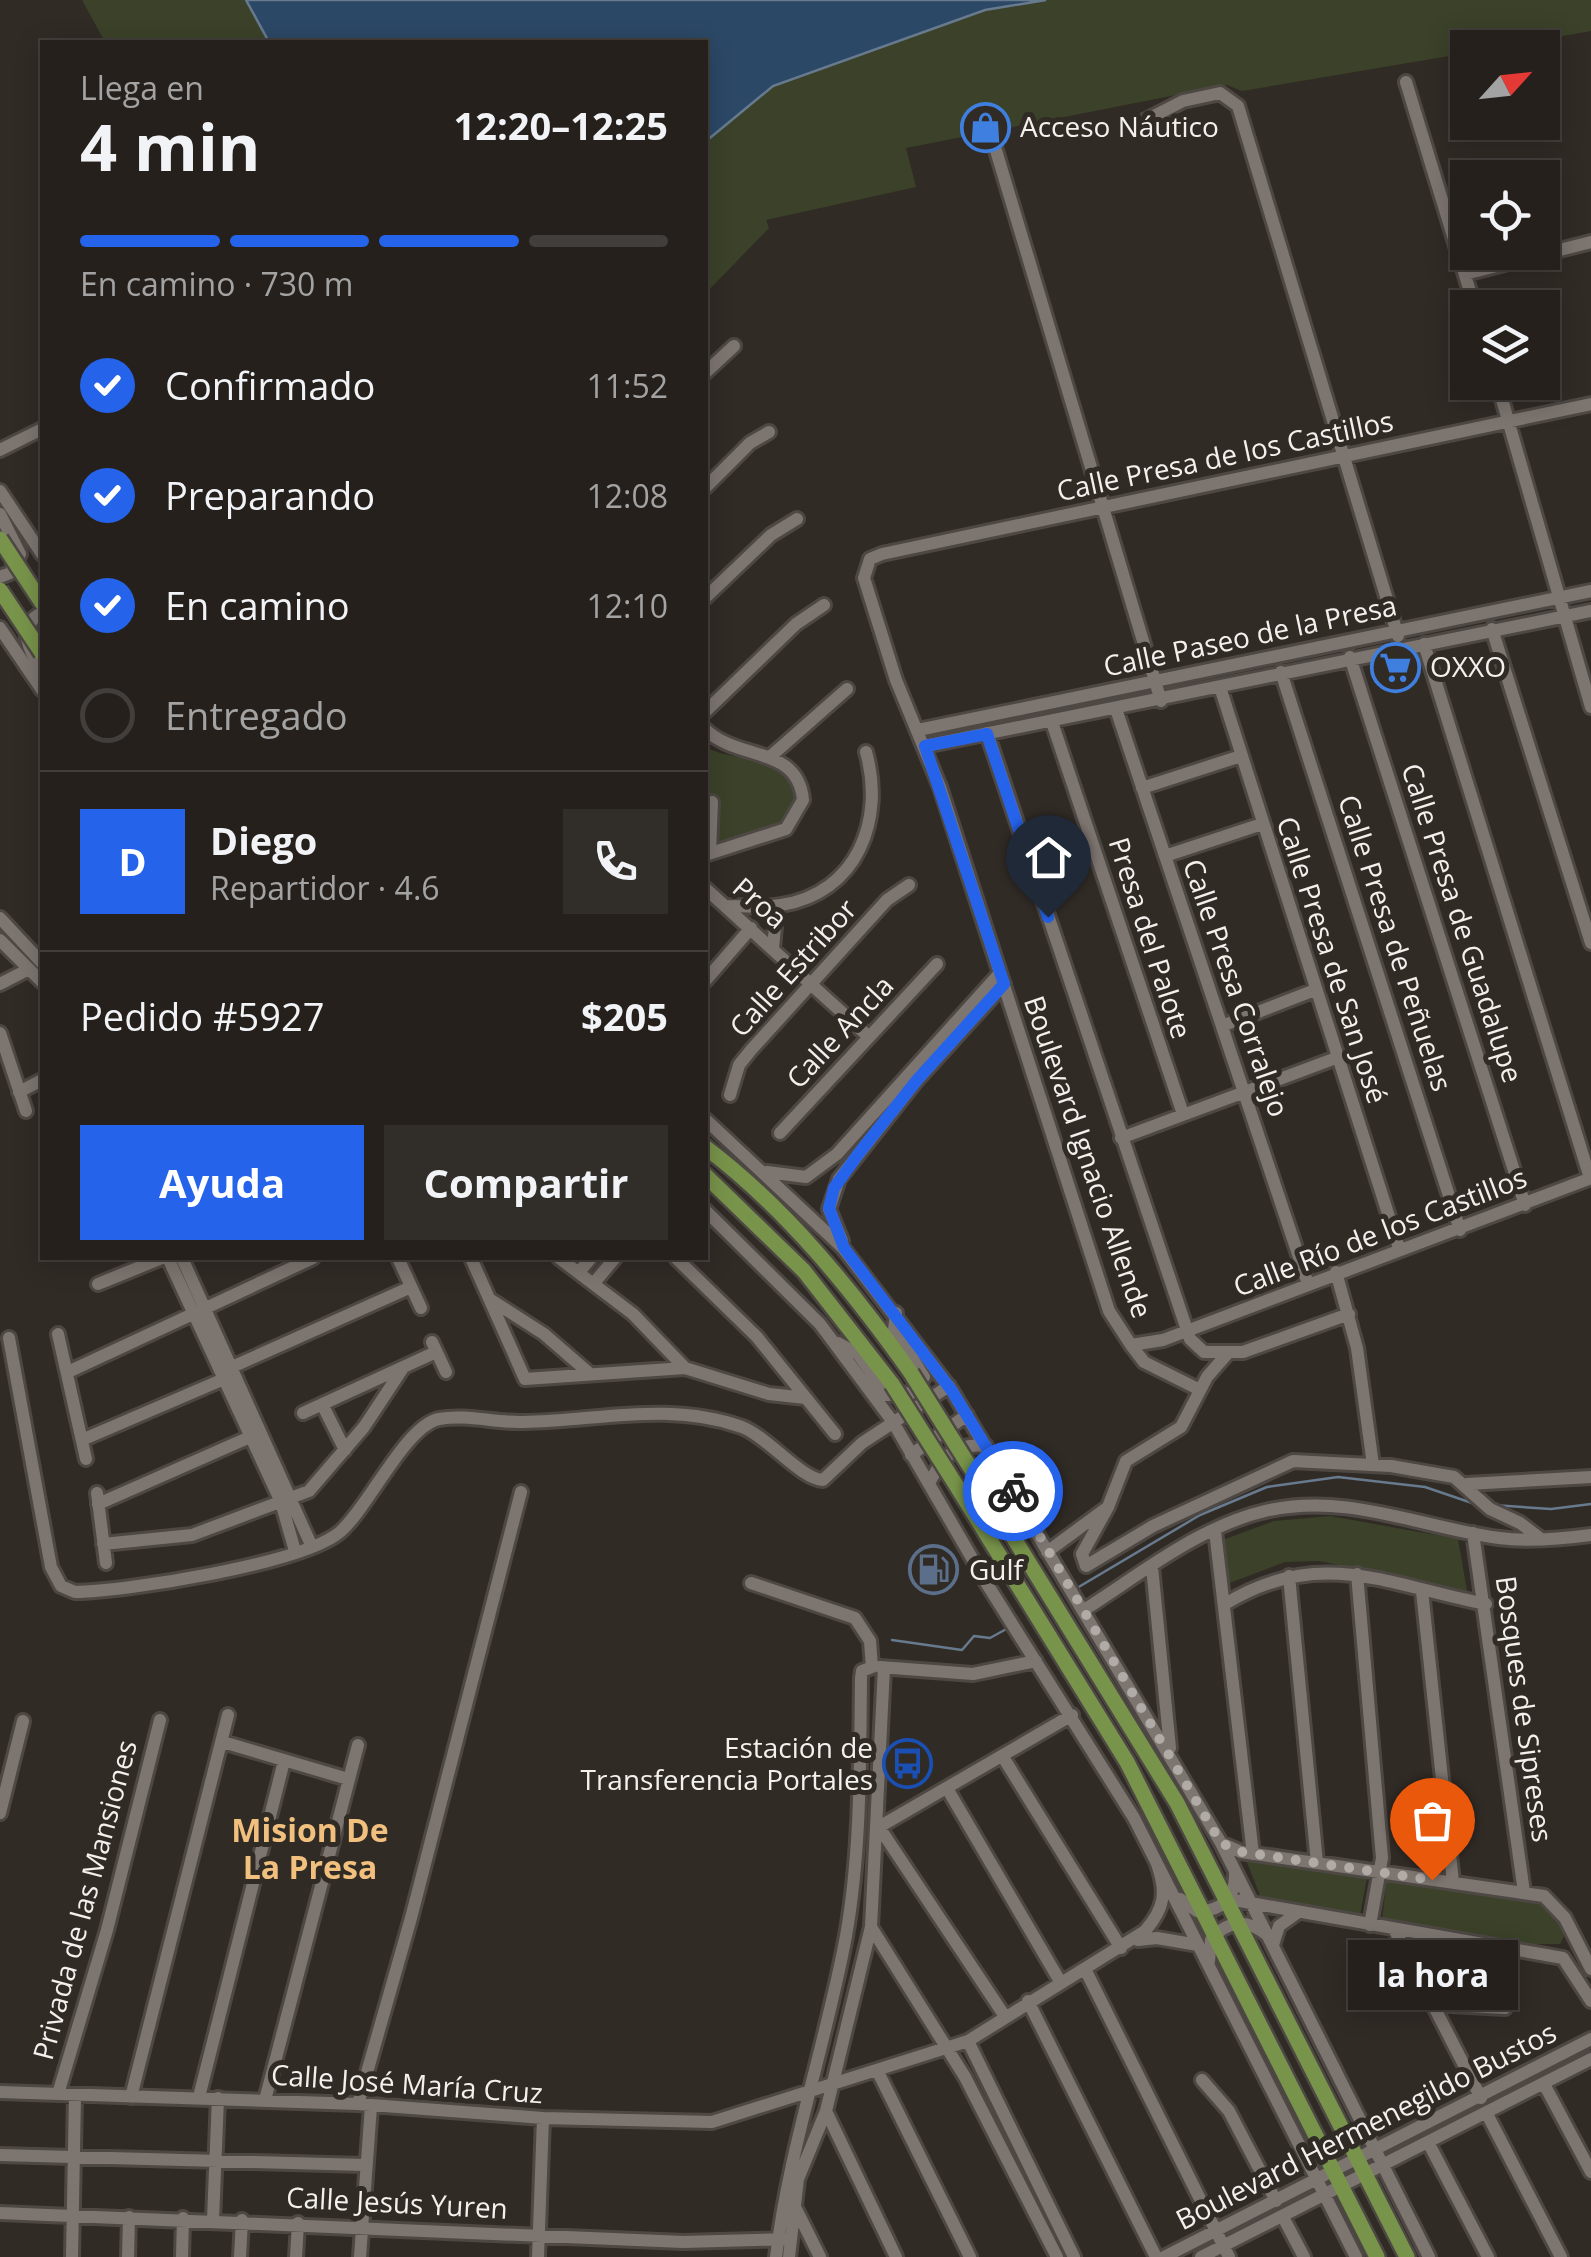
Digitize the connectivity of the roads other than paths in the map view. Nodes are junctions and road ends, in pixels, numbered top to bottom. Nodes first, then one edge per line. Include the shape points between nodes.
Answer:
1 (1406, 82) dead end
2 (986, 116) dead end
3 (1144, 120) dead end
4 (1591, 242) edge
5 (1465, 274) junction
6 (1470, 290) edge
7 (734, 346) dead end
8 (708, 370) edge
9 (1503, 400) edge
10 (1591, 404) edge
11 (1510, 423) junction
12 (40, 430) edge
13 (769, 432) dead end
14 (0, 450) edge
15 (1346, 457) junction
16 (708, 485) edge
17 (0, 492) edge
18 (1105, 504) junction
19 (0, 514) edge
20 (797, 519) dead end
21 (0, 538) edge
22 (40, 545) edge
23 (870, 558) joint
24 (0, 577) edge
25 (708, 587) edge
26 (0, 590) edge
27 (1591, 591) edge
28 (1559, 597) junction
29 (40, 600) edge
30 (824, 605) dead end
31 (1591, 611) edge
32 (40, 614) edge
33 (1562, 616) junction
34 (0, 628) edge
35 (1492, 629) junction
36 (1397, 632) junction
37 (1424, 644) junction
38 (1402, 648) junction
39 (40, 650) edge
40 (1350, 658) junction
41 (40, 668) edge
42 (1280, 672) junction
43 (1156, 681) junction
44 (40, 687) edge
45 (1220, 687) junction
46 (847, 689) dead end
47 (1161, 700) junction
48 (1591, 707) edge
49 (708, 709) edge
50 (1116, 709) junction
51 (1052, 722) junction
52 (918, 730) junction
53 (708, 731) edge
54 (987, 734) junction
55 (925, 746) junction
56 (866, 752) dead end
57 (771, 756) junction
58 (1240, 756) junction
59 (1142, 788) junction
60 (712, 802) dead end
61 (1262, 824) junction
62 (708, 854) edge
63 (1165, 856) junction
64 (909, 885) dead end
65 (708, 890) edge
66 (727, 906) junction
67 (777, 906) junction
68 (0, 918) edge
69 (751, 928) junction
70 (0, 940) edge
71 (1591, 943) edge
72 (774, 948) junction
73 (937, 964) dead end
74 (36, 966) edge
75 (708, 978) edge
76 (1002, 979) junction
77 (0, 984) edge
78 (810, 986) junction
79 (1315, 990) junction
80 (1222, 1026) junction
81 (0, 1033) edge
82 (869, 1037) junction
83 (1336, 1058) junction
84 (40, 1081) edge
85 (20, 1092) junction
86 (1244, 1092) junction
87 (730, 1096) dead end
88 (26, 1111) dead end
89 (1182, 1114) junction
90 (708, 1122) edge
91 (780, 1133) dead end
92 (1121, 1138) junction
93 (708, 1150) edge
94 (767, 1172) junction
95 (708, 1178) edge
96 (1590, 1178) edge
97 (1525, 1205) junction
98 (708, 1213) edge
99 (1460, 1230) junction
100 (844, 1248) junction
101 (1399, 1248) junction
102 (160, 1260) edge
103 (166, 1260) edge
104 (183, 1260) edge
105 (309, 1260) edge
106 (399, 1260) edge
107 (471, 1260) edge
108 (563, 1260) edge
109 (589, 1260) edge
110 (614, 1260) edge
111 (678, 1260) edge
112 (580, 1272) junction
113 (1336, 1272) junction
114 (594, 1283) junction
115 (98, 1284) dead end
116 (1308, 1284) junction
117 (410, 1287) junction
118 (489, 1299) junction
119 (421, 1308) dead end
120 (199, 1310) junction
121 (896, 1313) junction
122 (1349, 1314) junction
123 (1186, 1332) junction
124 (58, 1334) dead end
125 (10, 1338) dead end
126 (836, 1342) junction
127 (1130, 1345) junction
128 (1227, 1354) junction
129 (403, 1368) junction
130 (685, 1368) junction
131 (68, 1372) junction
132 (446, 1372) dead end
133 (228, 1373) junction
134 (589, 1373) junction
135 (949, 1386) junction
136 (1200, 1390) junction
137 (806, 1398) junction
138 (322, 1404) junction
139 (303, 1413) dead end
140 (968, 1415) junction
141 (893, 1422) junction
142 (834, 1434) dead end
143 (250, 1437) junction
144 (84, 1439) junction
145 (986, 1446) junction
146 (345, 1450) junction
147 (912, 1454) junction
148 (86, 1459) dead end
149 (1373, 1465) junction
150 (1591, 1477) edge
151 (929, 1483) junction
152 (1467, 1484) junction
153 (522, 1492) dead end
154 (287, 1500) junction
155 (1108, 1507) junction
156 (1215, 1530) junction
157 (1474, 1533) junction
158 (1591, 1536) edge
159 (1541, 1539) junction
160 (103, 1544) junction
161 (312, 1546) junction
162 (294, 1551) junction
163 (1050, 1556) junction
164 (106, 1563) dead end
165 (1152, 1566) junction
166 (1357, 1574) junction
167 (1290, 1576) junction
168 (750, 1583) dead end
169 (1422, 1592) junction
170 (1225, 1604) junction
171 (1486, 1604) junction
172 (1080, 1605) junction
173 (1036, 1662) junction
174 (878, 1667) junction
175 (1072, 1714) junction
176 (228, 1716) dead end
177 (160, 1720) dead end
178 (23, 1721) dead end
179 (222, 1742) junction
180 (358, 1746) dead end
181 (1170, 1752) junction
182 (1004, 1757) junction
183 (284, 1761) junction
184 (348, 1779) junction
185 (948, 1790) junction
186 (0, 1813) edge
187 (858, 1824) junction
188 (879, 1827) junction
189 (1221, 1843) junction
190 (1253, 1854) junction
191 (1230, 1861) junction
192 (1317, 1862) junction
193 (1157, 1864) junction
194 (1380, 1872) junction
195 (1453, 1882) junction
196 (1170, 1889) junction
197 (1524, 1892) junction
198 (1228, 1900) junction
199 (1251, 1902) junction
200 (1204, 1912) junction
201 (1297, 1913) junction
202 (1239, 1923) junction
203 (1370, 1925) junction
204 (871, 1926) junction
205 (1394, 1929) junction
206 (1215, 1935) junction
207 (1270, 1941) junction
208 (1198, 1944) junction
209 (1126, 1945) junction
210 (1579, 1946) junction
211 (1563, 1958) junction
212 (1210, 1966) junction
213 (1086, 1969) junction
214 (1591, 1969) edge
215 (1061, 1983) junction
216 (1028, 2001) junction
217 (1591, 2002) edge
218 (1433, 2004) junction
219 (1505, 2008) dead end
220 (1004, 2015) junction
221 (1591, 2039) edge
222 (968, 2042) junction
223 (948, 2048) junction
224 (1591, 2059) edge
225 (877, 2070) junction
226 (1202, 2080) dead end
227 (830, 2082) junction
228 (1544, 2084) junction
229 (0, 2092) edge
230 (58, 2094) junction
231 (806, 2094) junction
232 (75, 2095) junction
233 (131, 2096) junction
234 (199, 2097) junction
235 (218, 2098) junction
236 (1481, 2098) junction
237 (264, 2100) junction
238 (364, 2105) junction
239 (826, 2111) junction
240 (1487, 2114) junction
241 (543, 2118) junction
242 (1011, 2126) junction
243 (996, 2134) junction
244 (1429, 2144) junction
245 (1376, 2152) junction
246 (0, 2155) edge
247 (75, 2158) junction
248 (1359, 2161) junction
249 (214, 2163) junction
250 (365, 2166) junction
251 (1384, 2168) junction
252 (1335, 2172) junction
253 (1591, 2172) edge
254 (1366, 2177) junction
255 (1317, 2181) junction
256 (1344, 2188) junction
257 (1325, 2198) junction
258 (1276, 2201) junction
259 (795, 2206) junction
260 (0, 2213) edge
261 (74, 2216) junction
262 (129, 2217) junction
263 (1284, 2217) junction
264 (184, 2218) junction
265 (212, 2219) junction
266 (242, 2220) junction
267 (298, 2224) junction
268 (361, 2228) junction
269 (1216, 2232) junction
270 (539, 2236) junction
271 (609, 2238) junction
272 (784, 2239) junction
273 (1226, 2252) edge
274 (72, 2257) edge
275 (128, 2257) edge
276 (182, 2257) edge
277 (240, 2257) edge
278 (296, 2257) edge
279 (360, 2257) edge
280 (538, 2257) edge
281 (608, 2257) edge
282 (776, 2257) edge
283 (789, 2257) edge
284 (820, 2257) edge
285 (896, 2257) edge
286 (970, 2257) edge
287 (1057, 2257) edge
288 (1074, 2257) edge
289 (1156, 2257) edge
290 (1164, 2257) edge
291 (1202, 2257) edge
292 (1304, 2257) edge
293 (1356, 2257) edge
294 (1377, 2257) edge
295 (1407, 2257) edge
296 (1429, 2257) edge
297 (1488, 2257) edge
298 (1560, 2257) edge

1 - 5 street
2 - 18 street
3 - 15 street via 1183,100 1220,93 1238,106
4 - 5 street
5 - 6 street
7 - 8 street
9 - 11 street
10 - 11 street, Calle Presa de los Castillos
11 - 15 street, Calle Presa de los Castillos
11 - 28 street
12 - 14 street
13 - 16 street
15 - 18 street, Calle Presa de los Castillos
15 - 36 street
17 - 22 street
18 - 23 street, Calle Presa de los Castillos
18 - 43 street
19 - 24 street via 20,554 10,574
20 - 25 street
21 - 29 main road, bridge
23 - 52 street, Boulevard Ignacio Allende via 864,578
26 - 39 main road, bridge
27 - 28 street, Calle Paseo de la Presa
28 - 33 street
28 - 36 street, Calle Paseo de la Presa
30 - 49 street
31 - 33 street, Calle Paseo de la Presa
32 - 41 street via 26,635
33 - 35 street, Calle Paseo de la Presa
33 - 48 street
34 - 44 street
35 - 37 street, Calle Paseo de la Presa
35 - 71 street
36 - 38 street
36 - 43 street, Calle Paseo de la Presa
37 - 38 street, Calle Paseo de la Presa
37 - 96 street
38 - 40 street, Calle Paseo de la Presa
40 - 42 street, Calle Paseo de la Presa
40 - 97 street, Calle Presa de Guadalupe
42 - 45 street, Calle Paseo de la Presa
42 - 99 street, Calle Presa de Peñuelas
43 - 47 street
43 - 52 street, Calle Paseo de la Presa
45 - 47 street, Calle Paseo de la Presa
45 - 58 street, Calle Presa de San José
46 - 57 street
47 - 50 street, Calle Paseo de la Presa
50 - 51 street, Calle Paseo de la Presa
50 - 59 street, Calle Presa Corralejo
51 - 54 street, Calle Paseo de la Presa
51 - 89 street, Presa del Palote
52 - 55 street, Boulevard Ignacio Allende
53 - 57 street via 736,749
54 - 55 street, Calle Paseo de la Presa
54 - 92 street
55 - 76 street, Boulevard Ignacio Allende
56 - 67 street via 874,808 854,862 824,887
57 - 62 street via 799,779 798,816 779,833
58 - 59 street
58 - 61 street, Calle Presa de San José
59 - 63 street, Calle Presa Corralejo
60 - 62 street
61 - 63 street
61 - 79 street, Calle Presa de San José
63 - 80 street, Calle Presa Corralejo
64 - 78 street, Calle Estribor via 887,900
65 - 66 street, Proa
66 - 67 street
66 - 69 street, Proa
67 - 72 street
68 - 74 street
69 - 72 street, Proa
69 - 75 street
70 - 74 street
72 - 78 street, Proa
73 - 82 street, Calle Ancla
74 - 77 street
76 - 94 street, Boulevard Ignacio Allende via 837,1154 806,1177
76 - 100 street, Boulevard Ignacio Allende via 839,1179 829,1208
76 - 127 street, Boulevard Ignacio Allende via 1109,1311
78 - 82 street, Proa
78 - 87 street, Calle Estribor via 740,1066
79 - 80 street
79 - 83 street, Calle Presa de San José
80 - 86 street, Calle Presa Corralejo
81 - 85 street
82 - 91 street, Calle Ancla
83 - 86 street
83 - 101 street, Calle Presa de San José
84 - 85 street
85 - 88 street
86 - 89 street
86 - 116 street, Calle Presa Corralejo
89 - 92 street
90 - 94 street
92 - 123 street
93 - 198 main road, bridge via 785,1218 882,1332 1161,1775
94 - 100 street
95 - 200 main road, bridge via 804,1271 925,1434 1127,1762
96 - 97 street, Calle Río de los Castillos
97 - 99 street, Calle Río de los Castillos
98 - 126 street
99 - 101 street, Calle Río de los Castillos
100 - 121 street
101 - 113 street, Calle Río de los Castillos
102 - 115 street
103 - 120 street
104 - 120 street
105 - 120 street
106 - 117 street
107 - 118 street
108 - 112 street
109 - 112 street
110 - 114 street
111 - 137 street via 757,1337
112 - 114 street
113 - 116 street, Calle Río de los Castillos
113 - 122 street
114 - 130 street
116 - 123 street, Calle Río de los Castillos
117 - 119 street
117 - 133 street
118 - 134 street
118 - 134 street via 525,1379
120 - 131 street
120 - 133 street
121 - 126 street via 894,1330 924,1377 912,1393 886,1395 858,1354
121 - 135 street
122 - 128 street
122 - 149 street
123 - 127 street, Boulevard Ignacio Allende
123 - 128 street via 1199,1349
124 - 131 street
125 - 162 street via 48,1555 61,1586 91,1592 170,1581
126 - 141 street
127 - 136 street via 1144,1362
128 - 136 street
129 - 132 street via 434,1347
129 - 138 street
129 - 146 street
130 - 134 street
130 - 137 street via 769,1394
131 - 144 street
133 - 143 street
133 - 144 street
133 - 154 street
135 - 140 street
135 - 141 street
136 - 155 street via 1181,1427 1126,1460
137 - 142 street
138 - 139 street
138 - 146 street
140 - 145 street
140 - 147 street
141 - 147 street
141 - 161 street via 833,1475 818,1480 766,1439 701,1416 441,1418 421,1429 345,1528
143 - 154 street
143 - 160 street via 97,1499
144 - 148 street
145 - 151 street via 954,1448
145 - 163 street
146 - 154 street via 317,1486
147 - 151 street
149 - 152 street
149 - 155 street via 1293,1461 1153,1526 1086,1566 1082,1554
150 - 152 street
151 - 173 street
152 - 159 street via 1490,1508
153 - 238 street
154 - 160 street via 192,1536
154 - 161 street
154 - 162 street
155 - 163 street
156 - 157 street via 1262,1512 1320,1504
156 - 165 street
156 - 170 street
157 - 159 street
157 - 171 street, Bosques de Sipreses
158 - 159 street
160 - 164 street
161 - 162 street
163 - 172 street
165 - 172 street
165 - 181 street
166 - 167 street
166 - 169 street
166 - 194 street
167 - 170 street
167 - 192 street
168 - 174 street via 860,1622
169 - 171 street
169 - 195 street
170 - 190 street
171 - 197 street, Bosques de Sipreses
172 - 181 street
173 - 174 street via 972,1674
173 - 175 street
174 - 187 street via 862,1671 861,1678
174 - 188 street
175 - 182 street
175 - 193 street
176 - 179 street
177 - 230 street, Privada de las Mansiones
178 - 186 street
179 - 183 street
179 - 233 street
180 - 184 street
181 - 189 street
182 - 185 street
182 - 209 street
183 - 184 street
183 - 234 street
184 - 237 street
185 - 188 street
185 - 215 street
187 - 188 street
187 - 231 street via 846,1938
188 - 204 street
188 - 220 street
189 - 190 street
189 - 191 street
190 - 192 street
191 - 198 street via 1235,1881
191 - 199 street
192 - 194 street
193 - 196 street
193 - 209 street via 1165,1886 1162,1907
194 - 195 street
194 - 203 street
195 - 197 street
196 - 200 street
196 - 208 street
197 - 210 street via 1555,1905
198 - 199 street
198 - 200 street
198 - 202 main road
199 - 201 street
199 - 207 street
200 - 206 main road
201 - 203 street
201 - 207 street
202 - 206 street
202 - 207 street via 1258,1927
202 - 248 main road
203 - 205 street
204 - 223 street
204 - 227 street
205 - 211 street
205 - 218 street
206 - 212 street
206 - 252 main road
207 - 245 street
208 - 209 street via 1156,1938
208 - 212 street
209 - 213 street
210 - 211 street
210 - 214 street
211 - 217 street
212 - 255 street
213 - 215 street
213 - 269 street
215 - 216 street
216 - 220 street
216 - 289 street
218 - 219 street
218 - 236 street
220 - 222 street
221 - 236 street, Boulevard Hermenegildo Bustos
222 - 223 street, Calle José María Cruz
222 - 242 street
223 - 225 street, Calle José María Cruz
223 - 243 street
224 - 228 street, Boulevard Hermenegildo Bustos
225 - 227 street, Calle José María Cruz
225 - 286 street
226 - 258 street via 1229,2111
227 - 231 street, Calle José María Cruz
227 - 239 street
228 - 240 street, Boulevard Hermenegildo Bustos
228 - 253 street
229 - 230 street, Calle José María Cruz
230 - 232 street, Calle José María Cruz
231 - 241 street, Calle José María Cruz via 694,2124
231 - 272 street
232 - 233 street, Calle José María Cruz
232 - 247 street
233 - 234 street, Calle José María Cruz
234 - 235 street, Calle José María Cruz
235 - 237 street, Calle José María Cruz
235 - 249 street
236 - 245 street, Boulevard Hermenegildo Bustos
237 - 238 street, Calle José María Cruz
238 - 241 street, Calle José María Cruz
238 - 250 street
239 - 259 street via 803,2159
239 - 285 street
240 - 244 street, Boulevard Hermenegildo Bustos
240 - 298 street
241 - 270 street
242 - 243 street
242 - 288 street
243 - 287 street
244 - 251 street, Boulevard Hermenegildo Bustos
244 - 297 street
245 - 248 street, Boulevard Hermenegildo Bustos
245 - 251 street
246 - 247 street
247 - 249 street
247 - 261 street
248 - 252 street, Boulevard Hermenegildo Bustos
248 - 254 main road
249 - 250 street
249 - 265 street
250 - 268 street
251 - 254 street, Boulevard Hermenegildo Bustos
251 - 296 street
252 - 255 street, Boulevard Hermenegildo Bustos
252 - 256 main road
254 - 256 street, Boulevard Hermenegildo Bustos
254 - 295 main road
255 - 257 street
255 - 258 street, Boulevard Hermenegildo Bustos
256 - 257 street, Boulevard Hermenegildo Bustos
256 - 294 main road
257 - 263 street, Boulevard Hermenegildo Bustos
257 - 293 street
258 - 269 street, Boulevard Hermenegildo Bustos
259 - 272 street
259 - 284 street
260 - 261 street, Calle Jesús Yuren
261 - 262 street, Calle Jesús Yuren
261 - 274 street
262 - 264 street, Calle Jesús Yuren
262 - 275 street
263 - 273 street, Boulevard Hermenegildo Bustos
263 - 292 street
264 - 265 street, Calle Jesús Yuren
264 - 276 street
265 - 266 street, Calle Jesús Yuren
266 - 267 street, Calle Jesús Yuren
266 - 277 street
267 - 268 street, Calle Jesús Yuren
267 - 278 street
268 - 270 street, Calle Jesús Yuren
268 - 279 street
269 - 273 street
269 - 290 street, Boulevard Hermenegildo Bustos
270 - 271 street, Calle Jesús Yuren
270 - 280 street
271 - 272 street, Calle Jesús Yuren
271 - 281 street
272 - 282 street
272 - 283 street
273 - 291 street, Boulevard Hermenegildo Bustos

